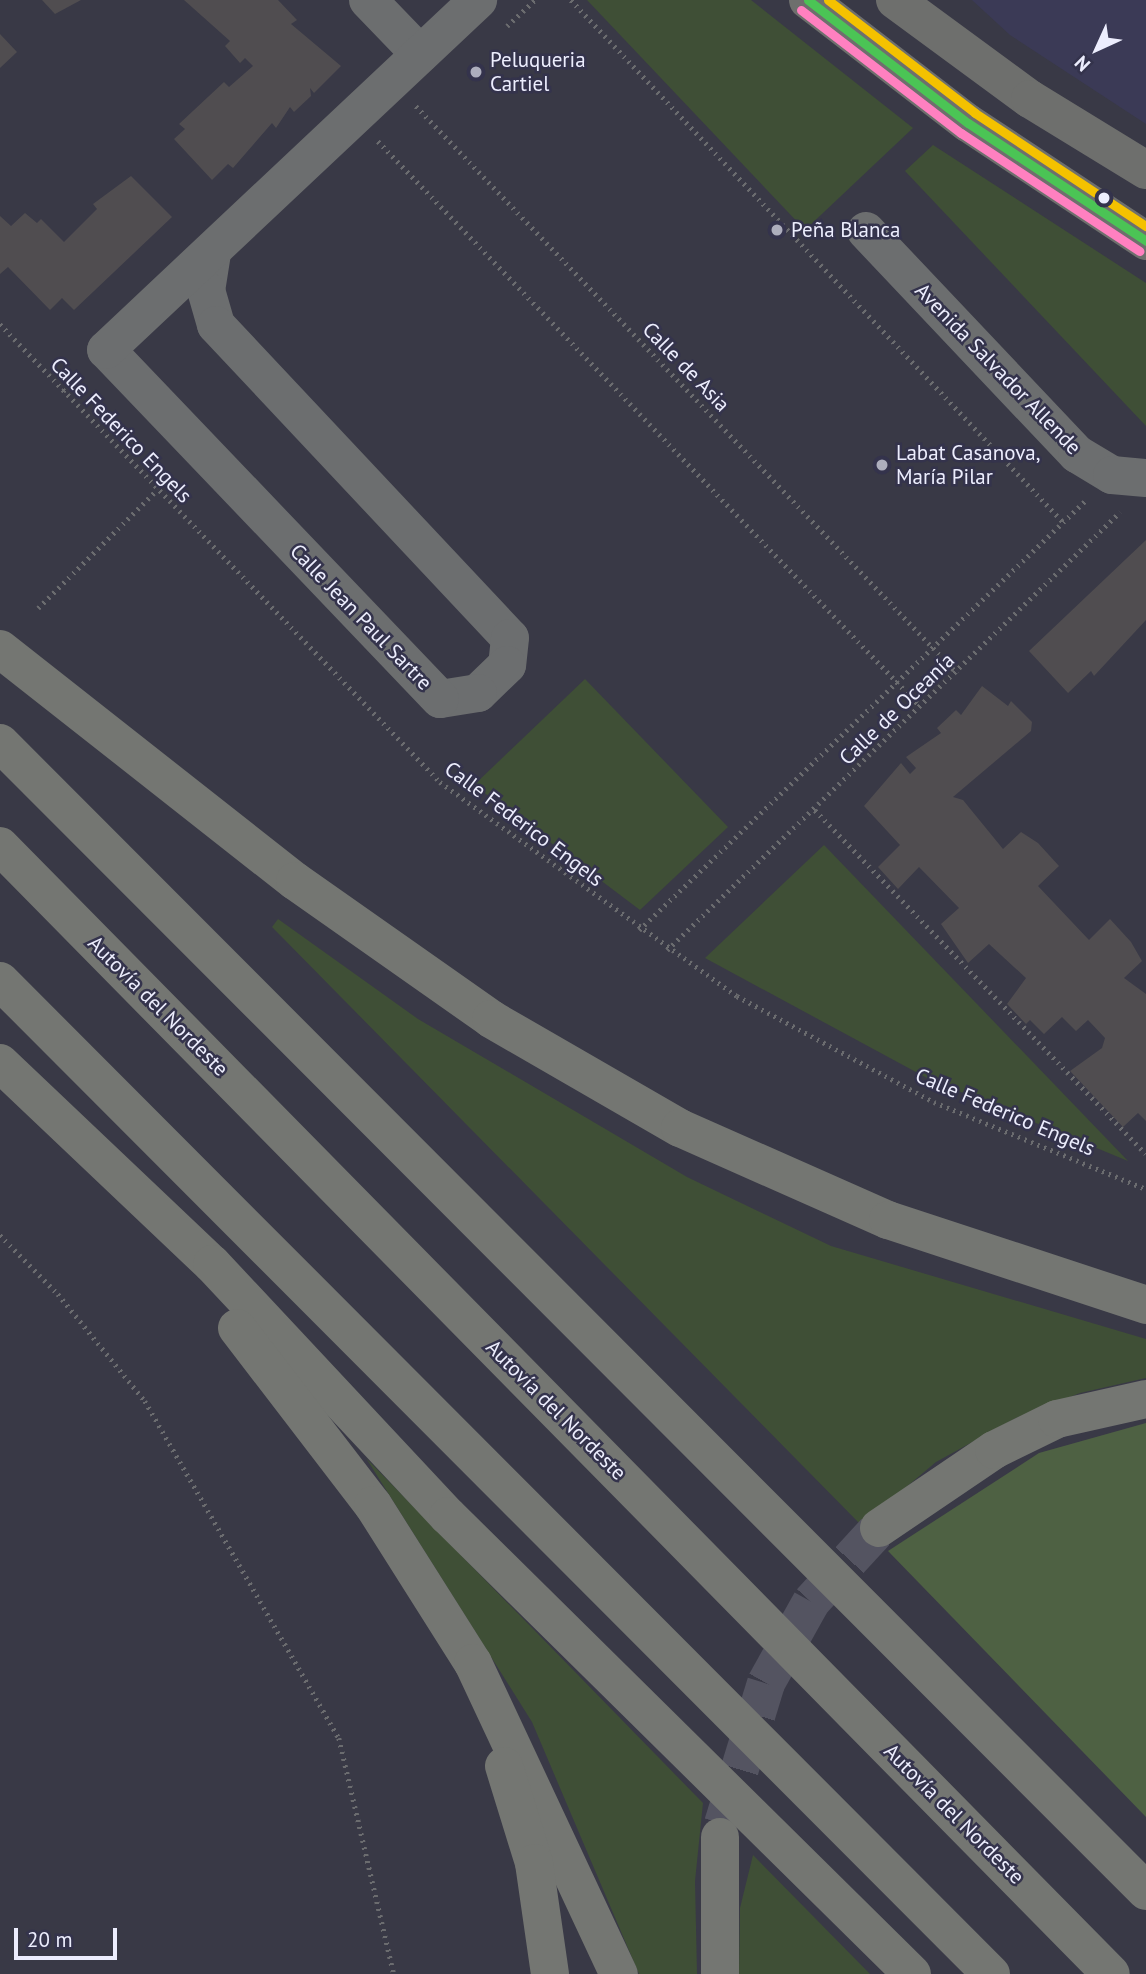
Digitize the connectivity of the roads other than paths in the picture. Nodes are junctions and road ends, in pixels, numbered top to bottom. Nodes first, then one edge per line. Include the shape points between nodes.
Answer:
1 (368, 0) edge
2 (478, 0) edge
3 (808, 0) edge
4 (895, 0) edge
5 (420, 54) junction
6 (1146, 170) edge
7 (866, 231) dead end
8 (1146, 241) edge
9 (212, 253) junction
10 (1128, 486) edge
11 (0, 649) edge
12 (0, 743) edge
13 (0, 846) edge
14 (0, 981) edge
15 (0, 1063) edge
16 (62, 1125) junction
17 (1146, 1305) edge
18 (1146, 1399) edge
19 (879, 1528) tunnel mouth
20 (426, 1588) junction
21 (720, 1837) tunnel mouth
22 (1146, 1891) edge
23 (550, 1974) edge
24 (619, 1974) edge
25 (720, 1974) edge
26 (912, 1974) edge
27 (991, 1974) edge
28 (1111, 1974) edge

1 - 5 lane
2 - 5 lane, Calle Jean Paul Sartre
3 - 8 main road via 968,123
4 - 6 main road via 1030,99
5 - 9 lane, Calle Jean Paul Sartre
7 - 10 lane, Avenida Salvador Allende via 1077,454
9 - 9 lane, Calle Jean Paul Sartre via 106,350 440,699 478,693 508,665 510,638 216,325 206,290
11 - 17 highway via 317,897 491,1018 680,1128 888,1220
12 - 22 highway
13 - 28 highway, Autovía del Nordeste
14 - 27 highway
15 - 16 highway
16 - 20 highway via 270,1365
16 - 26 highway via 212,1264 457,1525
18 - 19 highway via 1057,1419 993,1450
20 - 23 highway via 514,1794 534,1863
20 - 24 highway via 473,1663 541,1797
21 - 25 highway

